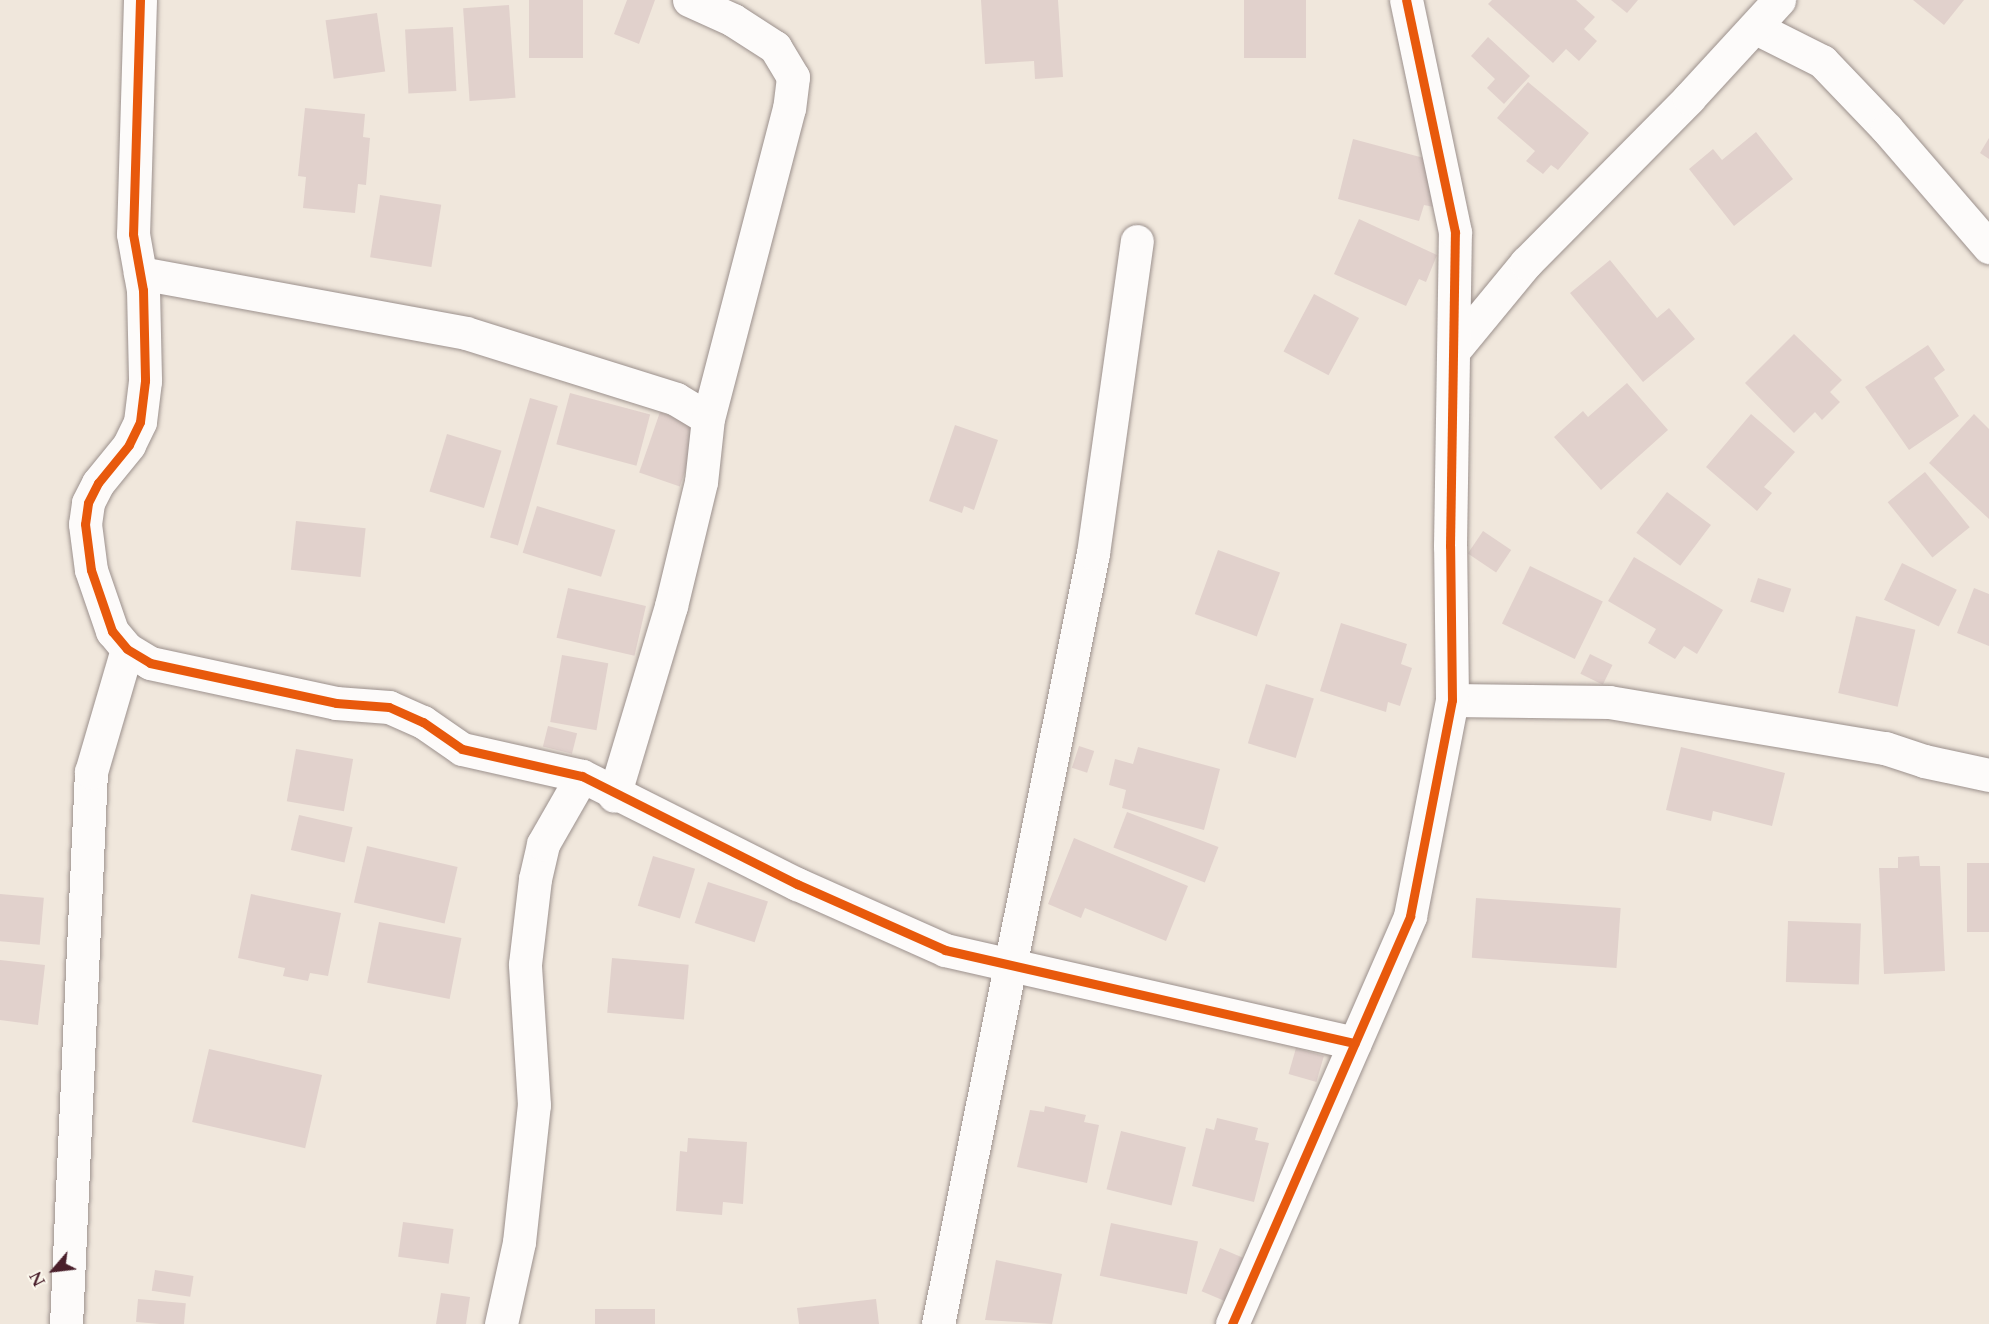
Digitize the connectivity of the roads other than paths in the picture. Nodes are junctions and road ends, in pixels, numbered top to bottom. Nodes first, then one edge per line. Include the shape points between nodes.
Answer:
1 (140, 0) edge
2 (689, 0) edge
3 (1406, 0) edge
4 (1779, 0) edge
5 (1756, 28) junction
6 (1137, 241) dead end
7 (1989, 247) edge
8 (140, 273) junction
9 (1455, 349) junction
10 (708, 418) junction
11 (127, 649) junction
12 (1452, 700) junction
13 (1989, 775) edge
14 (582, 777) junction
15 (614, 796) junction
16 (1010, 964) junction
17 (1355, 1043) junction
18 (66, 1324) edge
19 (501, 1324) edge
20 (938, 1324) edge
21 (1232, 1324) edge

1 - 8 street via 133,234
2 - 10 street via 733,20 775,47 794,77
3 - 9 street via 1455,232
4 - 5 street
5 - 7 street via 1822,62 1887,129
5 - 9 street via 1526,263
6 - 16 street via 1093,554
8 - 10 street via 466,333 676,399
8 - 11 street via 145,381 140,422 129,445 98,483 88,503 85,524 91,570 112,631
9 - 12 street via 1450,546
10 - 15 street via 701,482 671,606
11 - 14 street via 150,663 336,703 389,707 423,722 462,749
11 - 18 street via 91,771
12 - 13 street via 1609,702 1885,748
12 - 17 street via 1410,916
14 - 15 street
14 - 19 street via 543,844 536,879 525,964 534,1105 519,1242
15 - 16 street via 945,950
16 - 17 street
16 - 20 street
17 - 21 street

